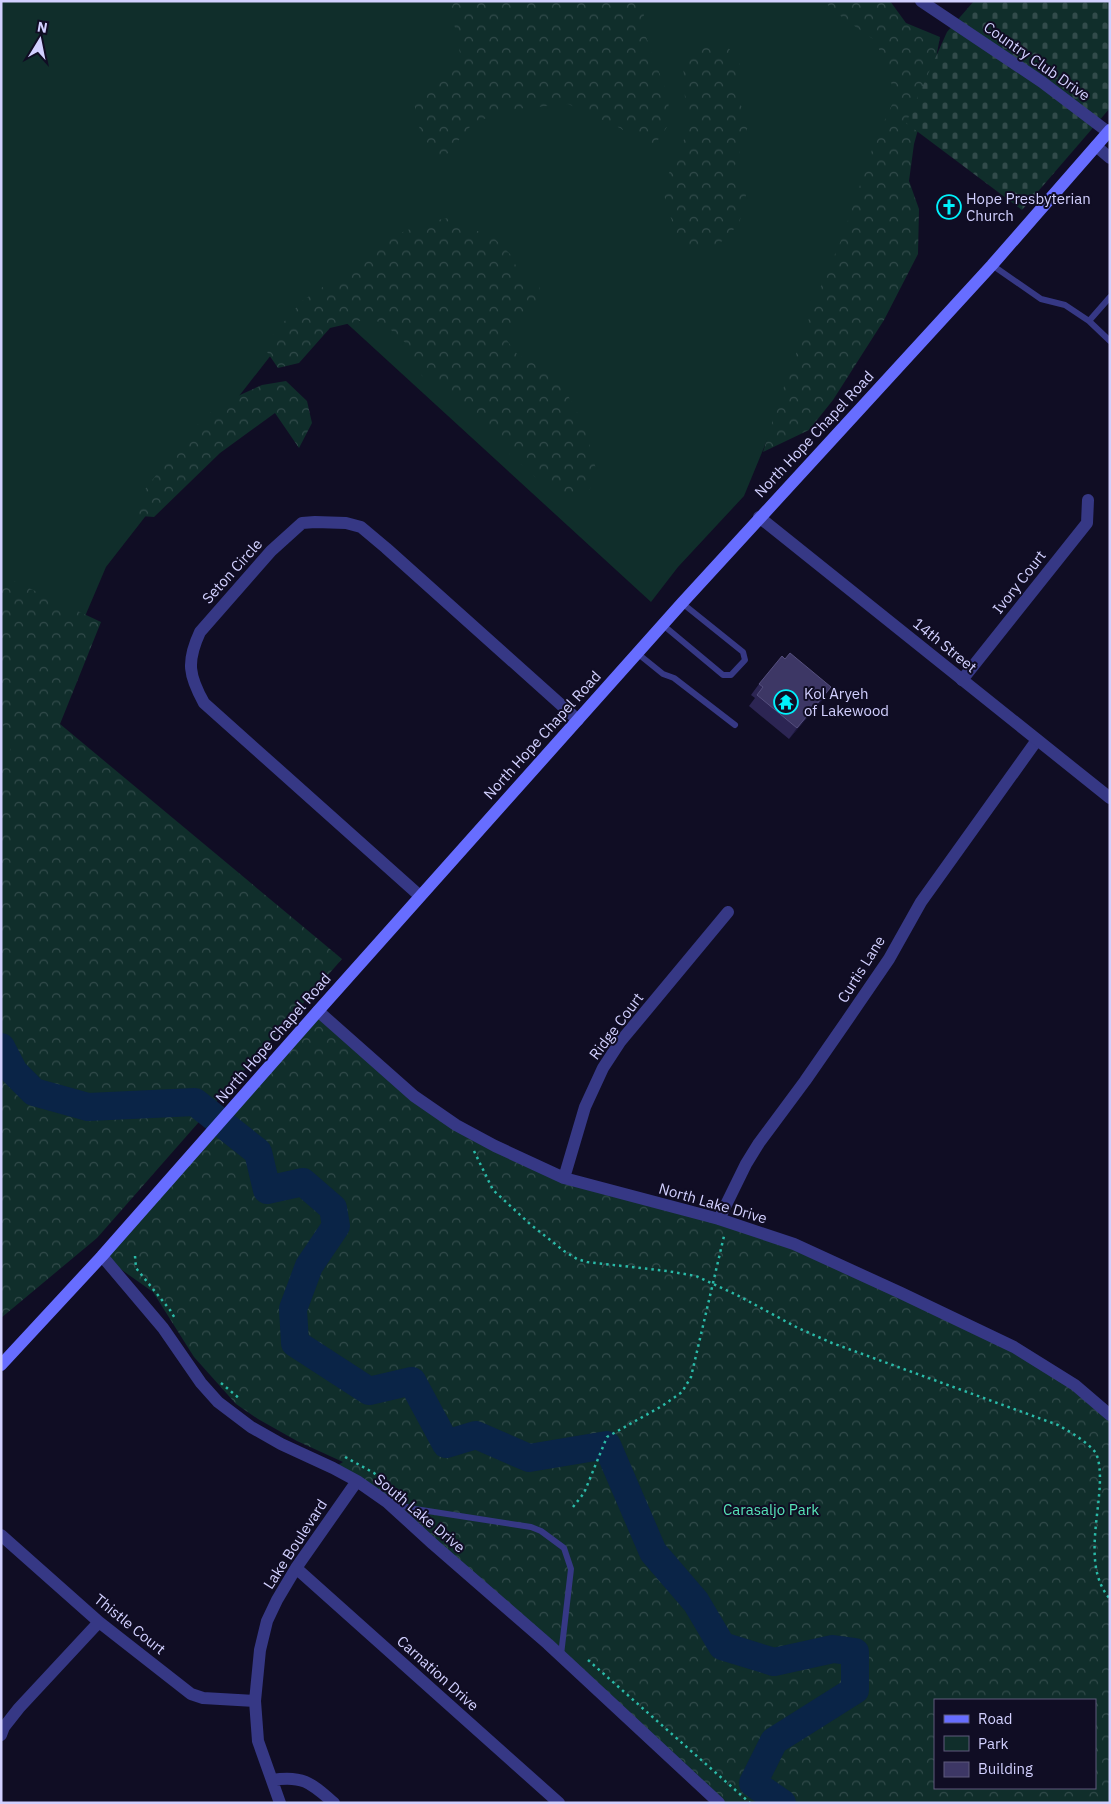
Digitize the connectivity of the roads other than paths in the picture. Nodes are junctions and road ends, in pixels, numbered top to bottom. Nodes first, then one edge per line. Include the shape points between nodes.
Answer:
1 (921, 1) edge
2 (1109, 131) edge
3 (1096, 146) junction
4 (1110, 158) edge
5 (992, 265) junction
6 (1110, 298) edge
7 (1089, 321) junction
8 (1110, 341) edge
9 (1088, 500) dead end
10 (759, 517) junction
11 (682, 602) junction
12 (663, 625) junction
13 (637, 653) junction
14 (962, 680) junction
15 (578, 720) junction
16 (735, 726) dead end
17 (1037, 740) junction
18 (1110, 798) edge
19 (420, 896) junction
20 (728, 912) dead end
21 (318, 1011) junction
22 (564, 1178) junction
23 (723, 1221) junction
24 (102, 1256) junction
25 (1, 1365) edge
26 (1110, 1415) edge
27 (357, 1481) junction
28 (387, 1502) junction
29 (1, 1535) edge
30 (296, 1568) junction
31 (99, 1622) junction
32 (561, 1656) junction
33 (255, 1701) junction
34 (1, 1735) edge
35 (272, 1780) junction
36 (280, 1803) edge
37 (334, 1803) edge
38 (559, 1803) edge
39 (719, 1803) edge

1 - 2 street, Country Club Drive
2 - 3 main road, North Hope Chapel Road
3 - 4 street
3 - 5 main road, North Hope Chapel Road
5 - 7 lane via 1040,299 1065,305
5 - 10 main road, North Hope Chapel Road
6 - 7 lane
7 - 8 lane
9 - 14 street, Ivory Court via 1087,523
10 - 11 main road, North Hope Chapel Road
10 - 14 street, 14th Street
11 - 12 main road, North Hope Chapel Road
11 - 12 lane via 743,652 745,660 730,675 723,675
12 - 13 main road, North Hope Chapel Road
13 - 15 main road, North Hope Chapel Road
13 - 16 lane
14 - 17 street, 14th Street
15 - 19 main road, North Hope Chapel Road
15 - 19 street, Seton Circle via 361,527 346,523 302,523 271,551 200,632 190,663 194,686 204,703
17 - 18 street, 14th Street
17 - 23 street, Curtis Lane via 921,902 889,959 806,1081 759,1143 746,1164
19 - 21 main road, North Hope Chapel Road
20 - 22 street, Ridge Court via 620,1042 603,1068 585,1107
21 - 22 street, North Lake Drive via 414,1096 494,1146
21 - 24 main road, North Hope Chapel Road
22 - 23 street, North Lake Drive
23 - 26 street, North Lake Drive via 794,1244 1014,1347 1075,1385
24 - 25 main road, North Hope Chapel Road
24 - 27 street, South Lake Drive via 158,1321 218,1402 251,1427
27 - 28 street, South Lake Drive
27 - 30 street, Lake Boulevard
28 - 32 street, South Lake Drive
28 - 32 lane via 531,1527 564,1548 572,1569
29 - 31 street, Thistle Court
30 - 33 street, Lake Boulevard via 267,1621 260,1650
30 - 38 street, Carnation Drive
31 - 33 street, Thistle Court via 191,1694 203,1698
31 - 34 street via 19,1708
32 - 39 street, South Lake Drive
33 - 35 street, Lake Boulevard via 258,1741
35 - 36 street, Lake Boulevard
35 - 37 street via 300,1779

